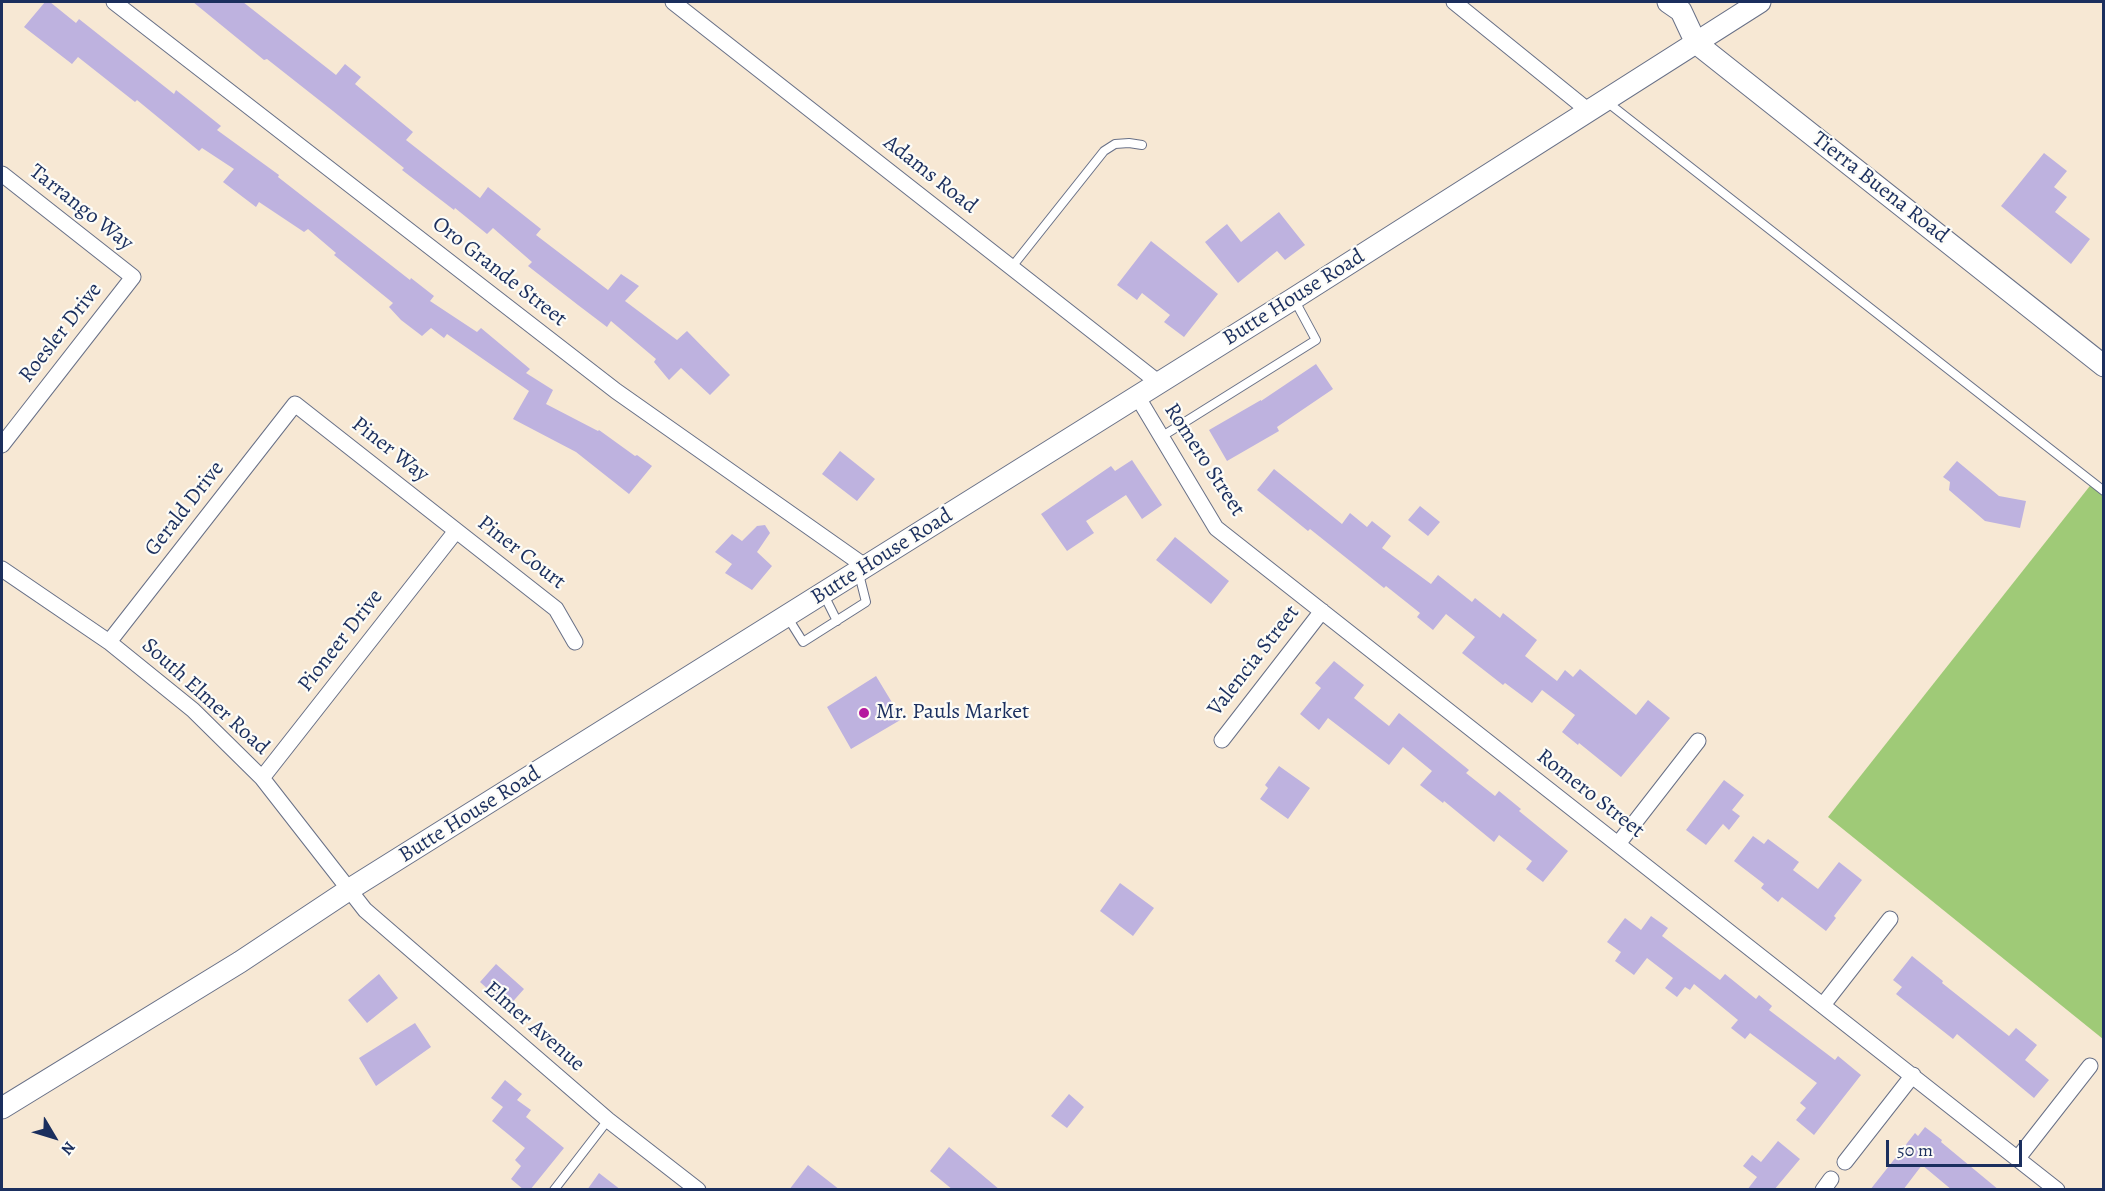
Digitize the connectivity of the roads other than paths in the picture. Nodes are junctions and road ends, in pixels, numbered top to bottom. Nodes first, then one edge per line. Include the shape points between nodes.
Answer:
1 (114, 2) edge
2 (673, 2) edge
3 (1454, 2) edge
4 (1668, 2) edge
5 (1760, 2) edge
6 (1696, 43) junction
7 (1598, 106) junction
8 (1142, 145) dead end
9 (2, 174) edge
10 (1011, 268) junction
11 (133, 277) joint
12 (1293, 299) junction
13 (2103, 366) edge
14 (1159, 383) junction
15 (1137, 396) junction
16 (295, 404) joint
17 (1161, 436) junction
18 (2, 445) edge
19 (2103, 491) edge
20 (456, 531) junction
21 (2, 568) edge
22 (862, 569) junction
23 (823, 594) junction
24 (1322, 611) junction
25 (787, 617) junction
26 (837, 621) junction
27 (109, 642) junction
28 (575, 642) dead end
29 (1222, 740) dead end
30 (1698, 741) dead end
31 (262, 778) junction
32 (1618, 844) junction
33 (350, 890) junction
34 (1890, 920) dead end
35 (1823, 1005) junction
36 (2090, 1066) dead end
37 (1912, 1076) junction
38 (2, 1108) edge
39 (608, 1120) junction
40 (2018, 1158) junction
41 (1845, 1162) dead end
42 (554, 1190) edge
43 (698, 1190) edge
44 (2057, 1190) edge

1 - 22 street, Oro Grande Street via 616,391
2 - 10 street, Adams Road
3 - 7 street
4 - 6 main road, Tierra Buena Road via 1681,11
5 - 6 main road, Butte House Road
6 - 7 main road, Butte House Road
6 - 13 main road, Tierra Buena Road
7 - 12 main road, Butte House Road
7 - 19 lane
8 - 10 lane via 1115,144 1104,151
9 - 11 street, Tarrango Way
10 - 14 street, Adams Road
11 - 18 street, Roesler Drive
12 - 14 main road, Butte House Road
12 - 17 lane via 1316,340
14 - 15 main road, Butte House Road
15 - 17 street, Romero Street
15 - 22 main road, Butte House Road
16 - 20 street, Piner Way
16 - 27 street, Gerald Drive
17 - 24 street, Romero Street via 1216,528
20 - 28 street, Piner Court via 556,609
20 - 31 street, Pioneer Drive
21 - 27 street, South Elmer Road
22 - 23 main road, Butte House Road
22 - 26 lane via 866,602
23 - 25 main road, Butte House Road
23 - 26 lane
24 - 29 street, Valencia Street
24 - 32 street, Romero Street
25 - 26 lane via 803,642
25 - 33 main road, Butte House Road
27 - 31 street, South Elmer Road via 193,710
30 - 32 street
31 - 33 street, South Elmer Road
32 - 35 street, Romero Street
33 - 38 main road, Butte House Road
33 - 39 street, Elmer Avenue via 365,910
34 - 35 street
35 - 37 street, Romero Street
36 - 40 street
37 - 40 street, Romero Street
37 - 41 street
39 - 42 lane
39 - 43 street, Elmer Avenue
40 - 44 street, Romero Street

